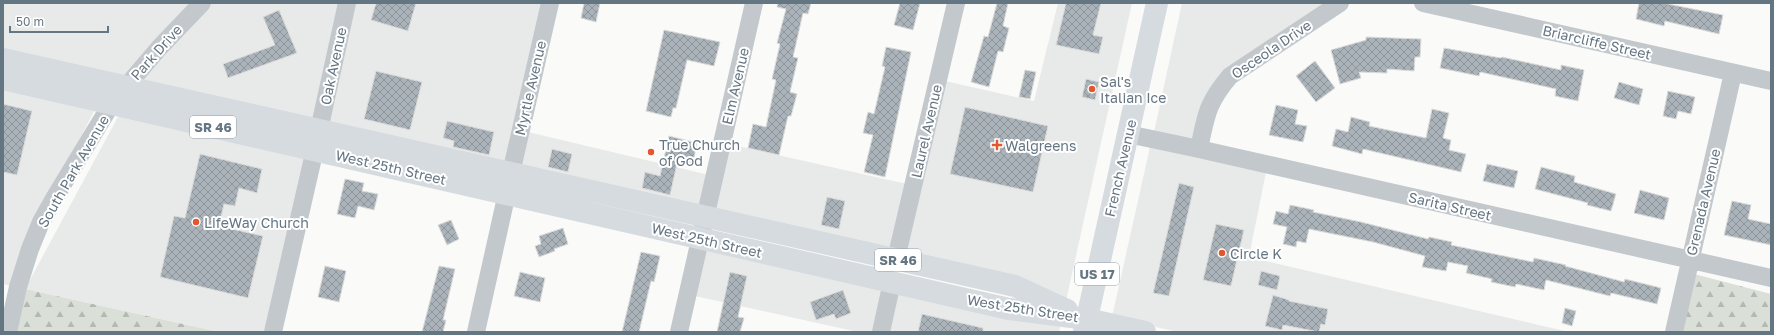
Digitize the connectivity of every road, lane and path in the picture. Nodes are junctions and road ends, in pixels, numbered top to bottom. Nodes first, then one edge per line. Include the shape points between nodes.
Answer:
1 (202, 3) edge
2 (347, 3) edge
3 (550, 3) edge
4 (754, 3) edge
5 (956, 3) edge
6 (1157, 3) edge
7 (1340, 3) edge
8 (1423, 3) edge
9 (3, 59) edge
10 (1733, 73) junction
11 (3, 79) edge
12 (1771, 81) edge
13 (126, 86) junction
14 (112, 103) junction
15 (1128, 134) junction
16 (317, 140) junction
17 (1198, 149) junction
18 (509, 183) junction
19 (705, 216) junction
20 (700, 238) junction
21 (896, 259) junction
22 (1690, 260) junction
23 (1771, 278) edge
24 (892, 282) junction
25 (1085, 325) edge
26 (8, 332) edge
27 (273, 332) edge
28 (476, 332) edge
29 (679, 332) edge
30 (881, 332) edge
31 (1145, 332) edge
32 (1674, 332) edge

1 - 13 street, Park Drive
2 - 16 street, Oak Avenue
3 - 18 street, Myrtle Avenue
4 - 19 street, Elm Avenue
5 - 21 street, Laurel Avenue
6 - 15 main road, French Avenue / US 17
7 - 17 street, Osceola Drive via 1230,76 1216,91 1207,109
8 - 10 street, Briarcliffe Street
9 - 13 main road, SR 46
10 - 12 street, Briarcliffe Street
10 - 22 street, Grenada Avenue
11 - 14 main road, SR 46
13 - 14 street, Park Drive
13 - 16 main road, West 25th Street / SR 46
14 - 16 main road, West 25th Street / SR 46
14 - 26 street, South Park Avenue via 41,222 18,287
15 - 17 street, Sarita Street
15 - 25 main road, French Avenue / US 17
16 - 18 main road, West 25th Street / SR 46
16 - 18 main road, West 25th Street / SR 46 via 414,172
16 - 27 street, Oak Avenue
17 - 22 street, Sarita Street
18 - 19 main road, West 25th Street / SR 46
18 - 20 main road, West 25th Street / SR 46
18 - 28 street, Myrtle Avenue
19 - 20 street, Elm Avenue
19 - 21 main road, West 25th Street / SR 46
20 - 24 main road, West 25th Street / SR 46
20 - 29 street, Elm Avenue
21 - 25 main road, West 25th Street / SR 46 via 1015,286
22 - 23 street, Sarita Street
22 - 32 street, Grenada Avenue
24 - 25 main road, West 25th Street / SR 46
24 - 30 street
25 - 31 main road

